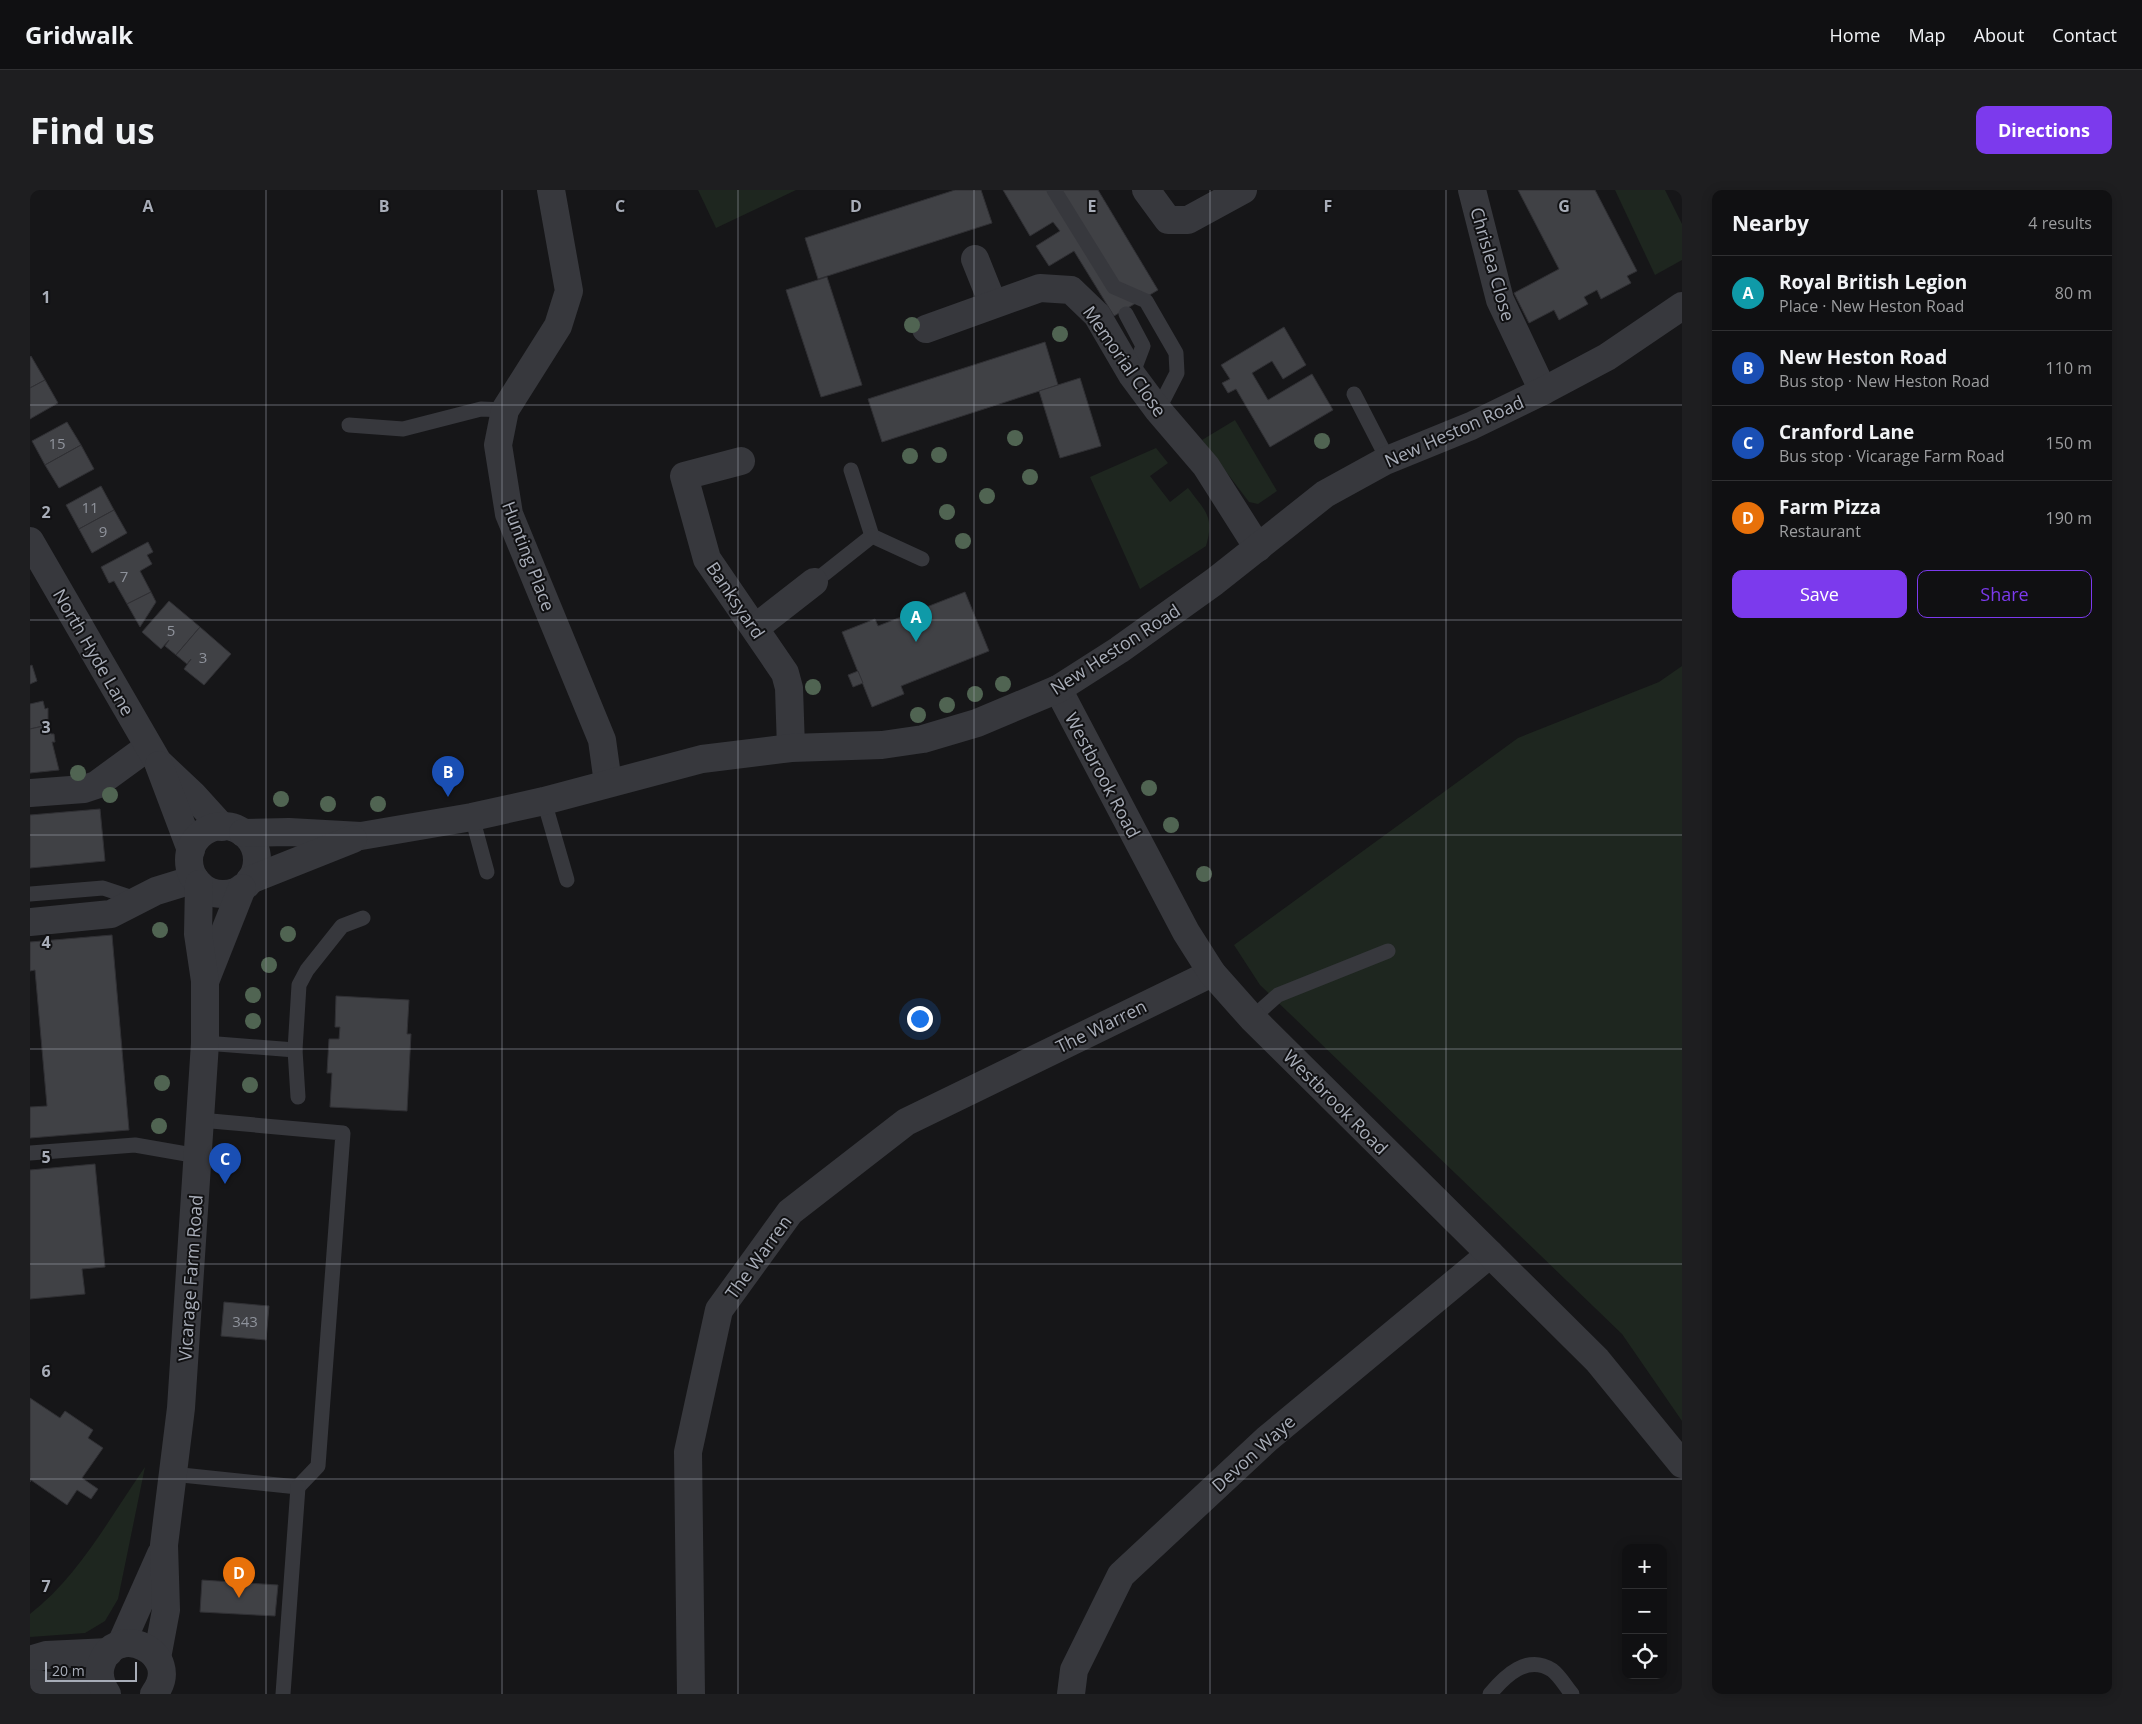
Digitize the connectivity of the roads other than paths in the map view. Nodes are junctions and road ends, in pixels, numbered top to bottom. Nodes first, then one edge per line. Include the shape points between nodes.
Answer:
1 (551, 190) edge
2 (1054, 190) edge
3 (1146, 190) edge
4 (1243, 190) edge
5 (1472, 190) edge
6 (975, 259) dead end
7 (994, 304) junction
8 (1682, 306) edge
9 (1126, 314) dead end
10 (926, 329) dead end
11 (1132, 374) junction
12 (1543, 391) junction
13 (1354, 394) dead end
14 (505, 410) junction
15 (1158, 410) junction
16 (349, 425) dead end
17 (1388, 460) junction
18 (741, 461) dead end
19 (851, 470) dead end
20 (872, 536) junction
21 (30, 541) edge
22 (1258, 548) junction
23 (922, 559) dead end
24 (814, 582) joint
25 (755, 628) junction
26 (1058, 689) junction
27 (790, 748) junction
28 (153, 755) junction
29 (608, 783) junction
30 (30, 794) edge
31 (544, 801) junction
32 (472, 817) junction
33 (233, 830) junction
34 (361, 836) junction
35 (190, 850) junction
36 (487, 872) dead end
37 (567, 880) dead end
38 (197, 882) junction
39 (246, 884) junction
40 (30, 894) edge
41 (139, 900) junction
42 (363, 918) dead end
43 (30, 922) edge
44 (1388, 951) dead end
45 (1212, 973) junction
46 (205, 981) junction
47 (1252, 1018) junction
48 (205, 1043) junction
49 (295, 1050) junction
50 (298, 1097) dead end
51 (200, 1120) junction
52 (30, 1153) edge
53 (198, 1156) junction
54 (1490, 1254) junction
55 (1682, 1464) edge
56 (172, 1474) junction
57 (298, 1487) junction
58 (164, 1545) junction
59 (115, 1648) junction
60 (157, 1658) junction
61 (30, 1660) edge
62 (30, 1683) edge
63 (105, 1691) edge
64 (158, 1691) edge
65 (283, 1694) edge
66 (691, 1694) edge
67 (1071, 1694) edge
68 (1490, 1694) edge
69 (1572, 1694) edge

1 - 14 street, Hunting Place via 569,291 558,326
2 - 15 lane via 1114,288 1146,301 1176,353 1177,373
3 - 4 street via 1168,220 1188,220
5 - 12 street, Chrislea Close via 1500,300
6 - 7 street
7 - 10 street, Memorial Close
7 - 11 street, Memorial Close via 1040,288 1071,290 1097,315
8 - 12 street, New Heston Road via 1607,357
9 - 11 lane via 1143,346
11 - 15 street, Memorial Close
12 - 17 street, New Heston Road via 1471,426
13 - 17 lane
14 - 16 lane via 481,409 403,429
14 - 29 street, Hunting Place via 498,445 509,514 602,740
15 - 22 street, Memorial Close via 1206,466
17 - 22 street, New Heston Road via 1325,494
18 - 25 street, Banksyard via 684,476 707,559
19 - 20 lane
20 - 23 lane
20 - 24 lane
21 - 28 street, North Hyde Lane
22 - 26 street, New Heston Road via 1165,618
24 - 25 street
25 - 27 street, Banksyard via 785,673 789,688
26 - 27 street, New Heston Road via 977,723 923,738 882,745
26 - 45 street, Westbrook Road via 1186,932
27 - 29 street, New Heston Road via 702,759
28 - 30 street via 84,789
28 - 33 street, North Hyde Lane
28 - 35 street, North Hyde Lane
29 - 31 street, New Heston Road
31 - 32 street, New Heston Road
31 - 37 lane
32 - 34 street, New Heston Road
32 - 36 lane
33 - 34 street, New Heston Road
33 - 35 street via 202,833
33 - 39 street via 255,850 255,871
34 - 39 street, New Heston Road
35 - 38 street via 189,861
38 - 39 street via 208,891 220,894 231,893
38 - 41 street via 156,891
38 - 46 street, Vicarage Farm Road via 198,934
39 - 46 street, Vicarage Farm Road
40 - 41 lane via 104,888
41 - 43 street via 111,914
42 - 49 lane via 342,926 299,984
44 - 47 lane via 1278,995
45 - 47 street, Westbrook Road
45 - 66 street, The Warren via 906,1122 790,1212 757,1257 719,1310 688,1452
46 - 48 street, Vicarage Farm Road
47 - 54 street, Westbrook Road
48 - 49 lane
48 - 51 street, Vicarage Farm Road
49 - 50 lane
51 - 53 street, Vicarage Farm Road
51 - 57 lane via 343,1133 318,1466
52 - 53 lane via 136,1145
53 - 56 street, Vicarage Farm Road via 181,1408
54 - 55 street, Westbrook Road via 1597,1360
54 - 67 street, Devon Waye via 1267,1438 1121,1575 1074,1670
56 - 57 lane
56 - 58 street, Vicarage Farm Road
57 - 65 lane
58 - 59 street, Vicarage Farm Road
58 - 60 street, Vicarage Farm Road via 166,1610
59 - 60 street via 139,1644
59 - 61 street via 46,1655
59 - 63 street, Vicarage Farm Road via 100,1669
60 - 64 street, Vicarage Farm Road via 162,1677
62 - 63 street
68 - 69 lane via 1506,1674 1521,1667 1538,1665 1552,1671

